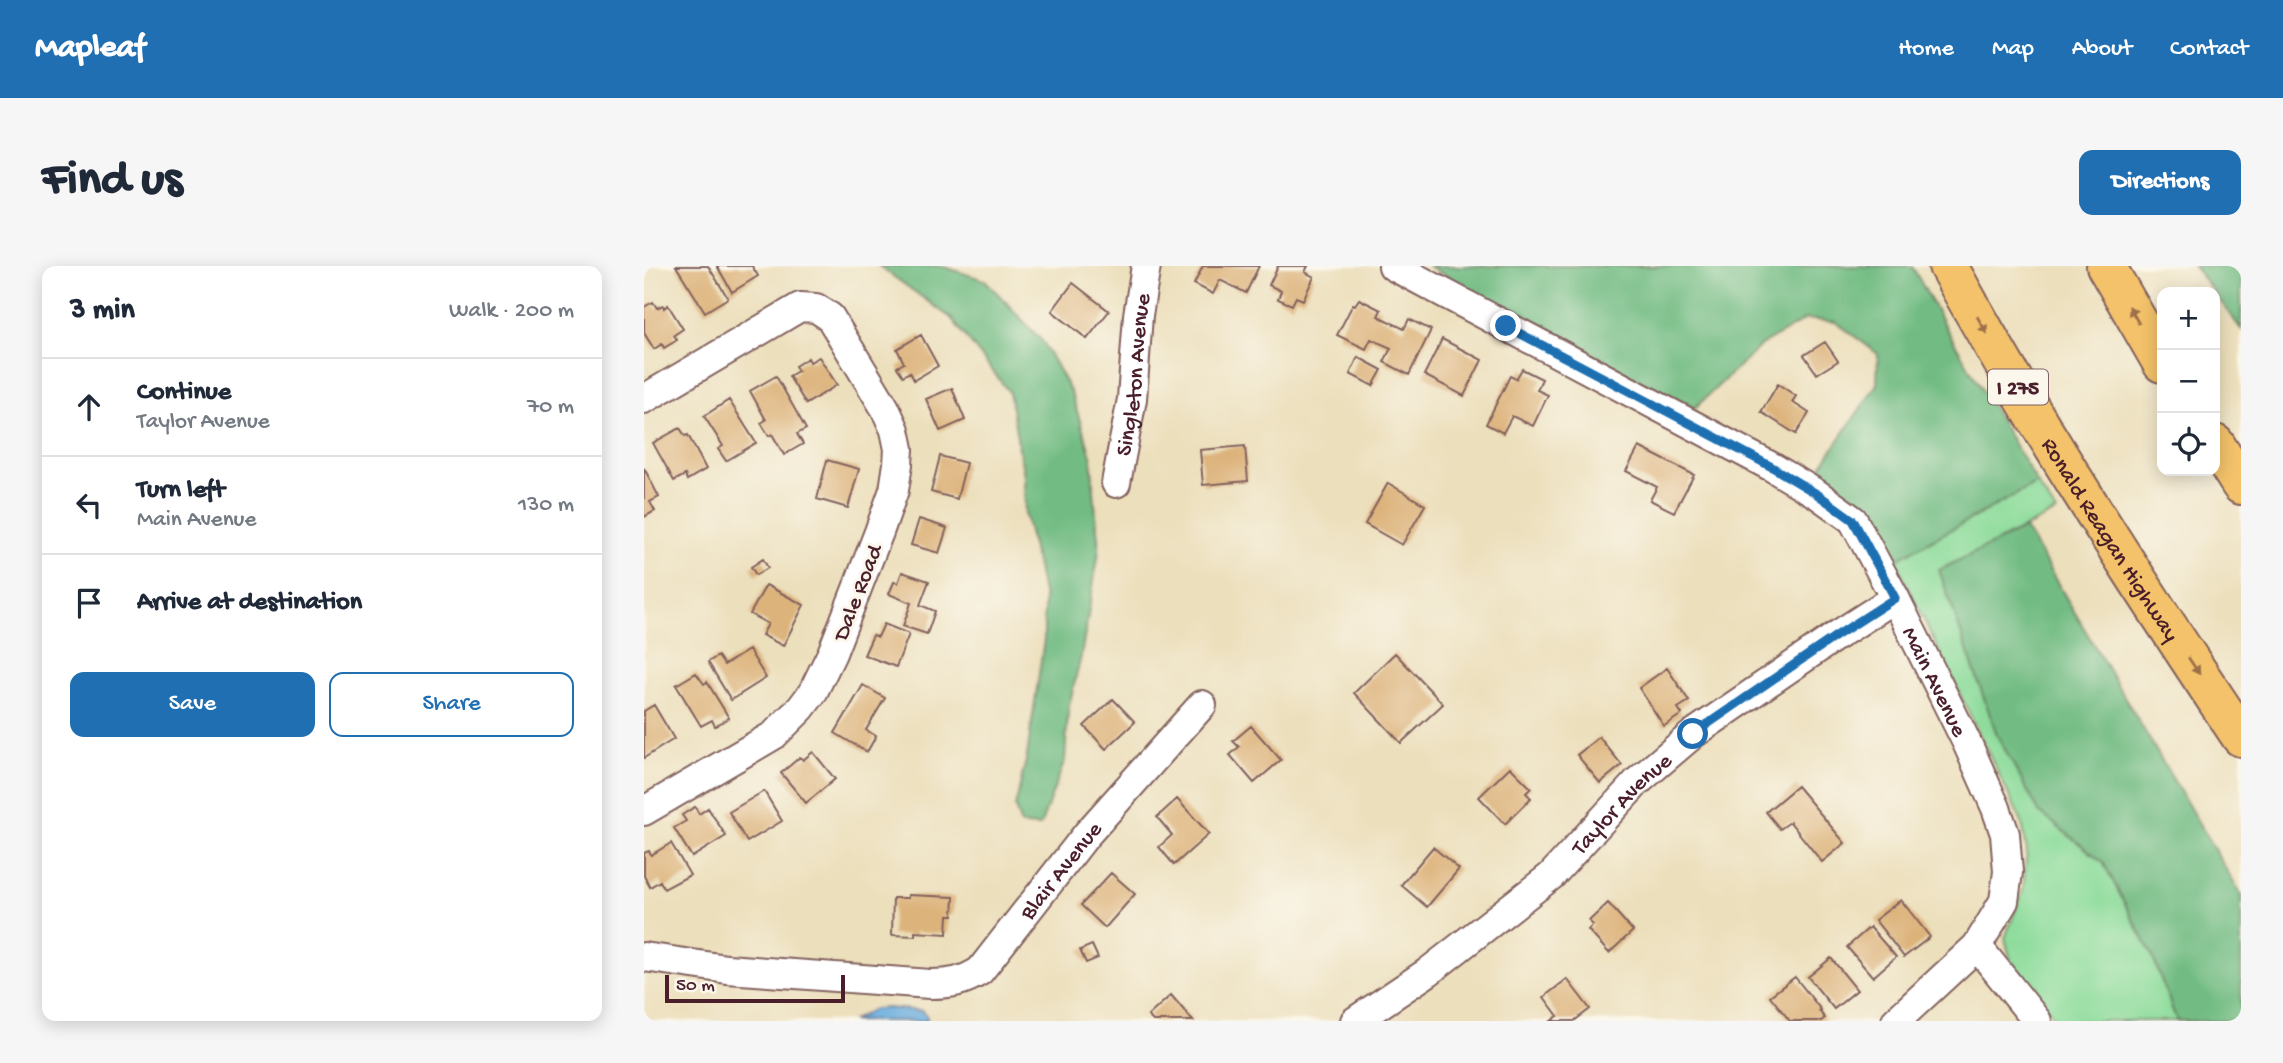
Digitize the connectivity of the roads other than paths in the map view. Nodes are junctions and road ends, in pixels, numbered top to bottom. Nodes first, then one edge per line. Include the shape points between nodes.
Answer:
1 (1146, 266) edge
2 (1394, 266) edge
3 (1948, 266) edge
4 (2106, 266) edge
5 (2157, 354) edge
6 (644, 400) edge
7 (2220, 452) edge
8 (1116, 484) dead end
9 (2241, 485) edge
10 (1895, 598) junction
11 (1202, 705) dead end
12 (2241, 737) edge
13 (644, 811) edge
14 (1977, 946) junction
15 (644, 957) edge
16 (1354, 1021) edge
17 (1896, 1021) edge
18 (2037, 1021) edge

1 - 8 street, Singleton Avenue via 1132,399
2 - 10 street, Main Avenue via 1817,494 1853,520
3 -> 12 highway, Ronald Reagan Highway / I 275 via 2138,584
5 -> 4 highway
6 - 13 street, Dale Road via 800,307 816,308 830,317 885,408 898,449 894,490 885,516 813,692 775,735
7 - 9 highway
10 - 14 street, Main Avenue via 1967,743 2005,834 2008,872 2004,901
10 - 16 street, Taylor Avenue via 1693,734 1637,782 1551,876 1428,972
11 - 15 street, Blair Avenue via 1087,834 980,971 965,981 952,985 727,969
14 - 17 street, Main Avenue
14 - 18 street

